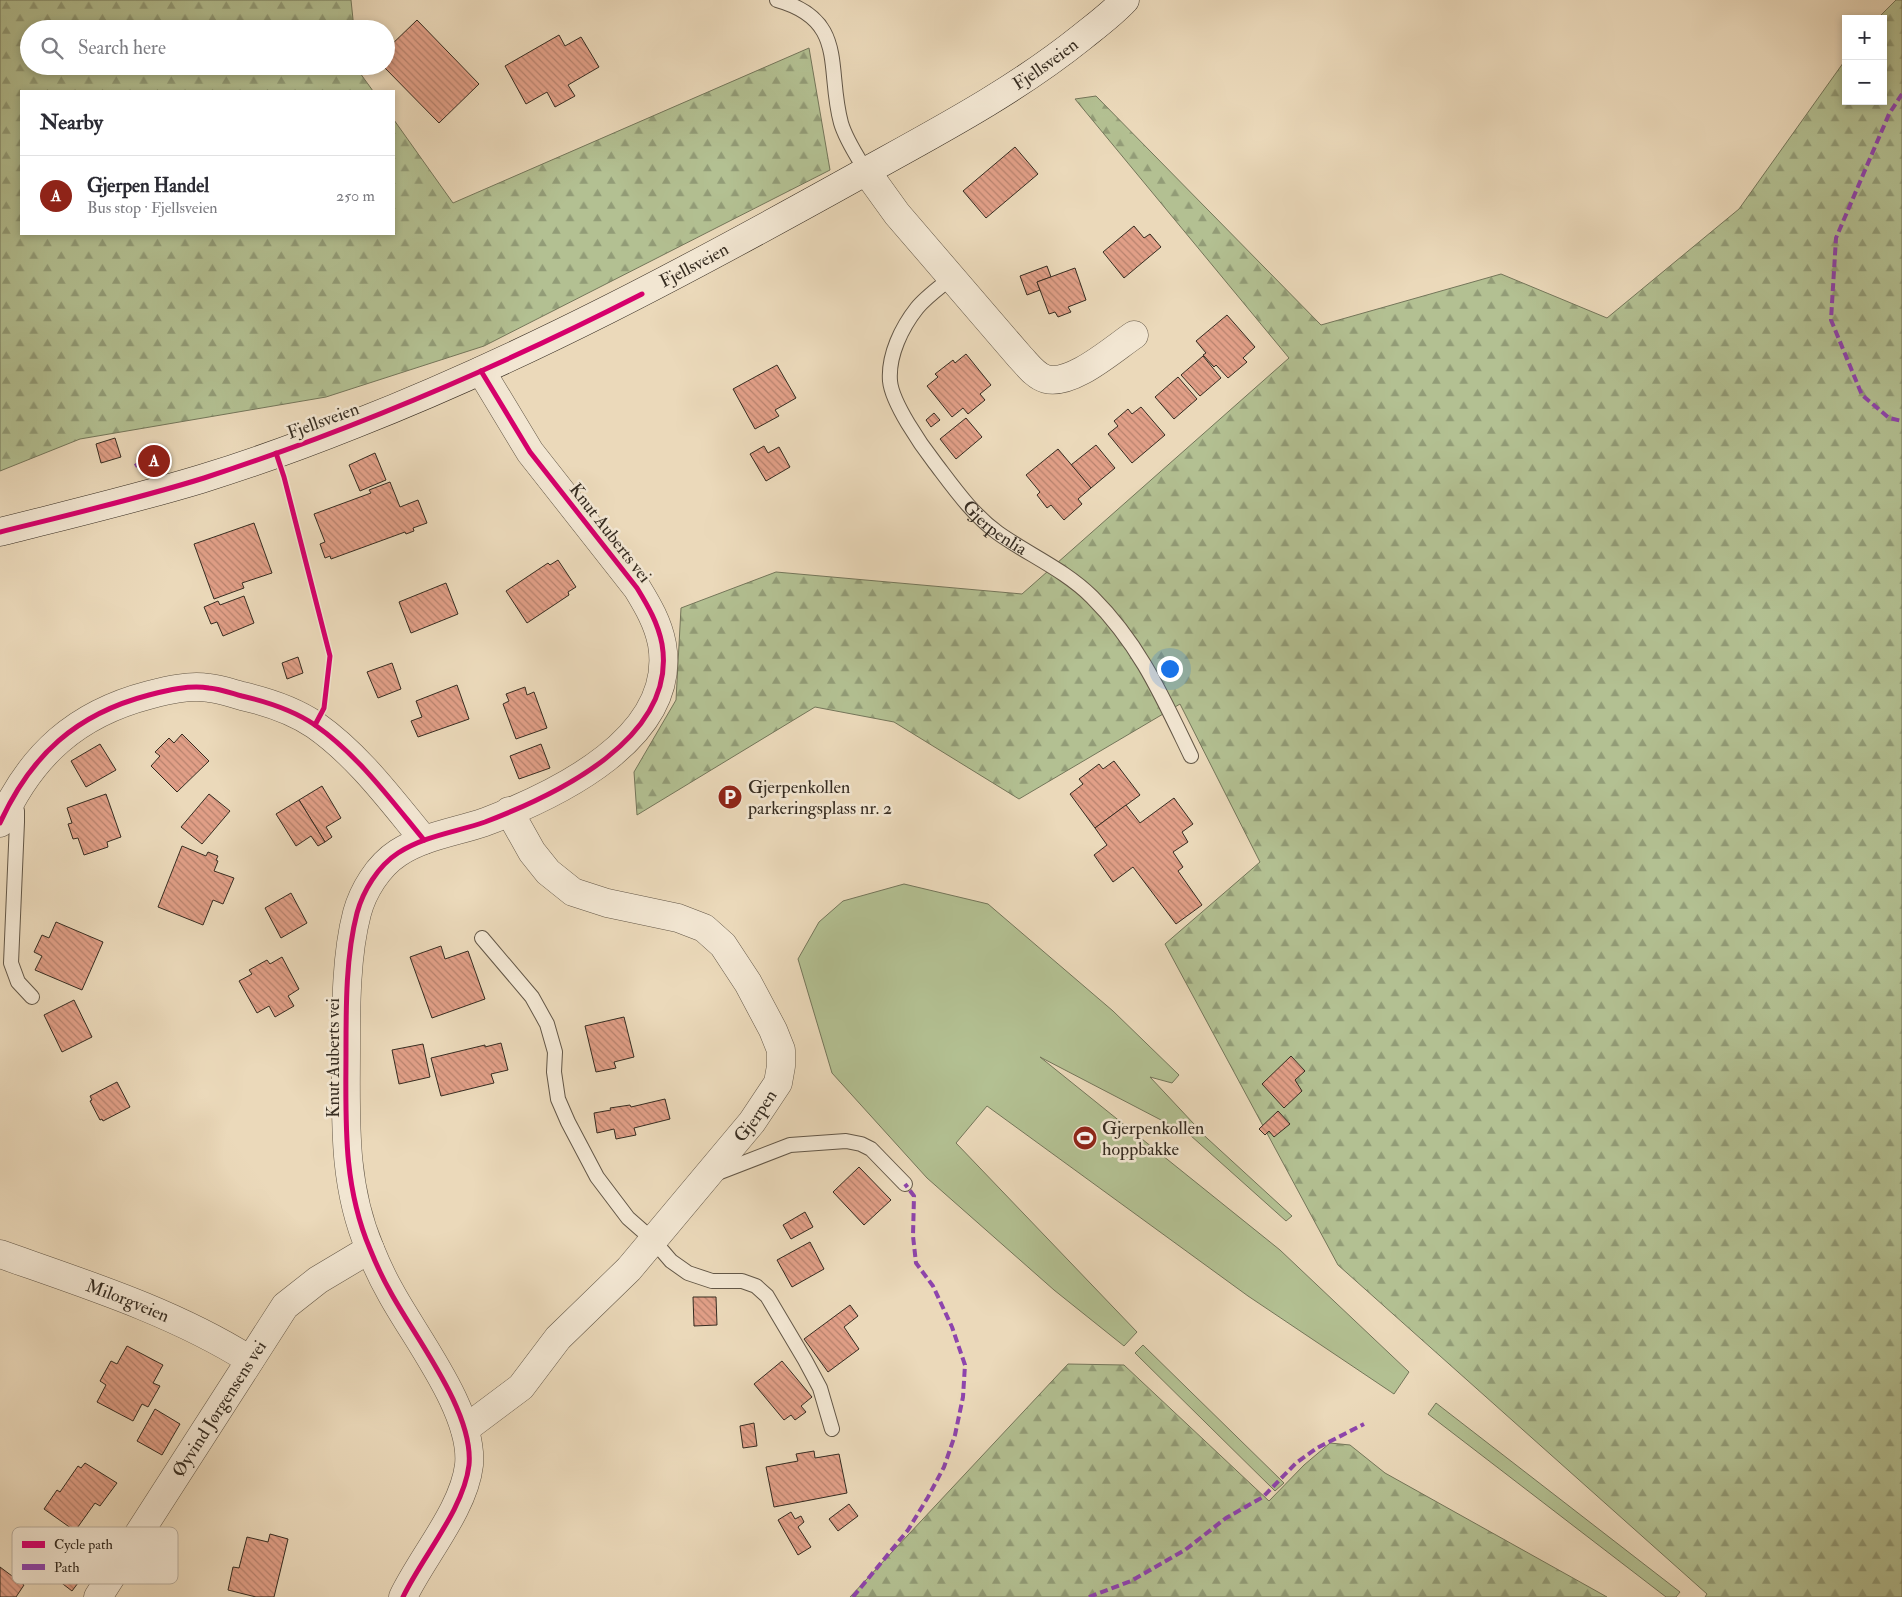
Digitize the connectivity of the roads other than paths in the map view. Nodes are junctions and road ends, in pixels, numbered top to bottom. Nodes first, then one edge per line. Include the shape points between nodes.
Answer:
1 (778, 0) edge
2 (1125, 0) edge
3 (866, 171) junction
4 (951, 278) junction
5 (1134, 335) dead end
6 (481, 371) junction
7 (0, 532) edge
8 (1191, 756) dead end
9 (12, 797) junction
10 (509, 811) junction
11 (0, 822) edge
12 (424, 840) junction
13 (482, 938) dead end
14 (32, 997) dead end
15 (705, 1178) junction
16 (905, 1184) dead end
17 (653, 1240) junction
18 (370, 1249) junction
19 (0, 1254) edge
20 (250, 1360) junction
21 (465, 1429) junction
22 (832, 1429) dead end
23 (143, 1527) edge
24 (106, 1584) edge
25 (98, 1597) edge
26 (403, 1597) edge

1 - 3 lane via 807,13 828,37 842,124
2 - 3 street, Fjellsveien via 1028,78
3 - 4 street
3 - 6 street, Fjellsveien via 633,299
4 - 5 street via 1020,357 1045,379 1055,380 1082,371
4 - 8 lane, Gjerpenlia via 918,307 898,338 890,382 898,405 927,454 974,512 998,532 1069,577 1121,628 1146,665
6 - 7 street, Fjellsveien via 356,424 203,478
6 - 10 street, Knut Auberts vei via 530,452 637,588 652,612 662,644 662,671 656,697 647,716 621,746 586,773 555,791
9 - 11 street
9 - 12 street via 43,754 89,718 109,708 175,688 208,688 257,699 293,712 315,725 366,771
9 - 14 lane via 17,822 10,963 18,982
10 - 12 street, Knut Auberts vei via 485,822
10 - 15 street, Gjerpen via 532,852 548,872 573,892 607,903 678,918 704,928 723,945 773,1030 781,1050 778,1083 752,1122
12 - 18 street, Knut Auberts vei via 396,854 367,888 357,913 352,940 346,994 349,1175 355,1210
13 - 17 lane via 532,997 547,1024 555,1052 558,1099 597,1177 628,1218
15 - 16 lane via 790,1144 846,1141 871,1149
15 - 17 street, Gjerpen
17 - 21 street, Gjerpen via 629,1269 558,1338 521,1387
17 - 22 lane via 671,1261 688,1273 712,1281 742,1281 756,1286 767,1296 820,1388
18 - 20 street, Øyvind Jørgensens vei via 318,1280 285,1306
18 - 21 street, Knut Auberts vei via 391,1293 430,1356
19 - 20 street, Milorgveien via 134,1302 226,1345
20 - 23 street, Øyvind Jørgensens vei
21 - 26 street, Knut Auberts vei via 469,1467 461,1492
24 - 25 street, Øyvind Jørgensens vei

